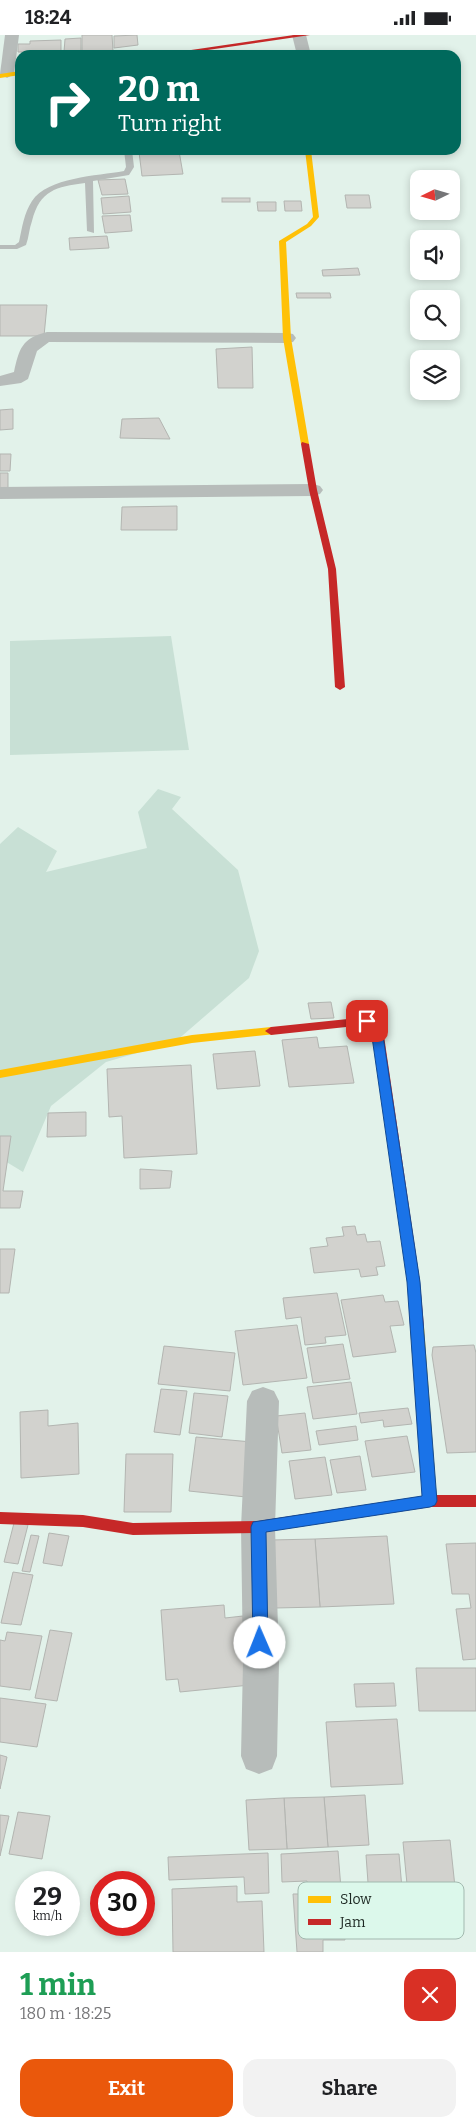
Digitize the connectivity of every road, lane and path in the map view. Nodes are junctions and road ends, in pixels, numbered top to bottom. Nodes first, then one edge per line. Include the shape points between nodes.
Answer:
1 (12, 35) edge
2 (302, 35) edge
3 (206, 50) edge
4 (304, 50) edge
5 (9, 74) edge
6 (129, 155) edge
7 (309, 155) edge
8 (89, 180) junction
9 (91, 231) dead end
10 (0, 247) edge
11 (287, 338) junction
12 (0, 381) edge
13 (313, 490) junction
14 (0, 493) edge
15 (340, 687) dead end
16 (0, 1074) edge
17 (263, 1401) dead end
18 (430, 1501) junction
19 (476, 1501) edge
20 (0, 1518) edge
21 (258, 1527) junction
22 (260, 1756) dead end

1 - 5 street
2 - 3 street
2 - 4 street
6 - 8 lane via 130,167 126,173
7 - 11 street via 316,217 312,225 282,241
8 - 9 lane
8 - 10 lane via 54,186 42,192 36,198 23,243 17,247
11 - 12 street via 47,337 31,344 22,375
11 - 13 street
13 - 14 street
13 - 15 street via 332,569
16 - 18 street via 192,1039 367,1021 372,1024 376,1029 414,1282
17 - 21 street
18 - 19 street
18 - 21 street
20 - 21 street via 83,1521 133,1529
21 - 22 street

